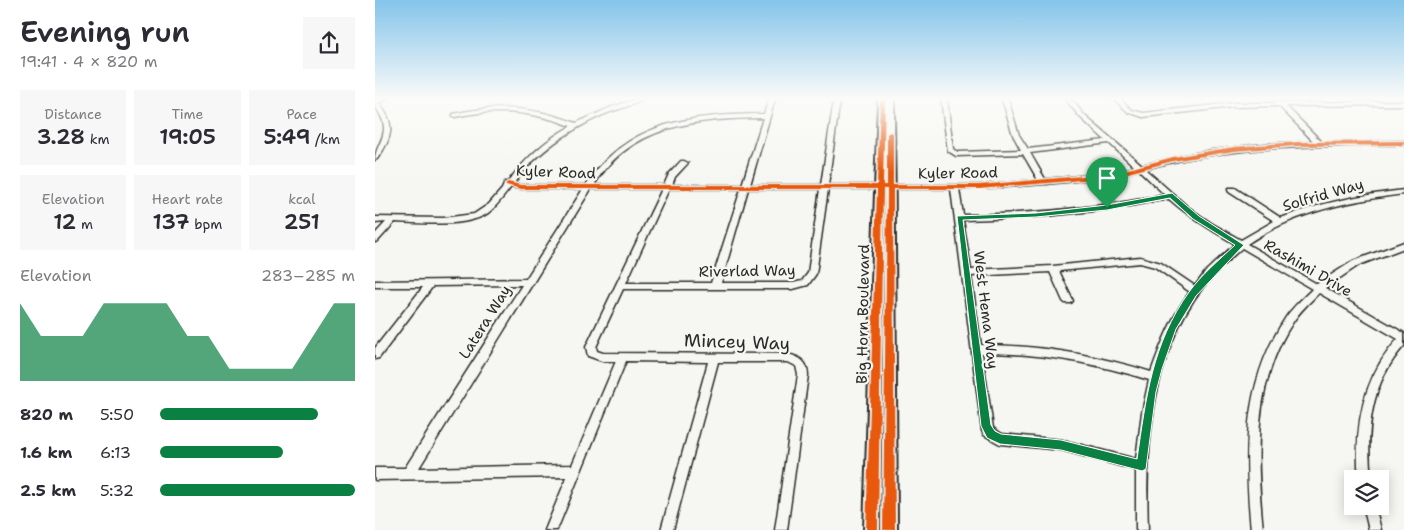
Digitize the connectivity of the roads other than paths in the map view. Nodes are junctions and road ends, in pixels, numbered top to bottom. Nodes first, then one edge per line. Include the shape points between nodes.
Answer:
1 (387, 124) edge
2 (570, 124) edge
3 (581, 124) edge
4 (682, 124) edge
5 (765, 124) edge
6 (834, 124) edge
7 (883, 124) edge
8 (889, 124) edge
9 (947, 124) edge
10 (1012, 124) edge
11 (1090, 124) edge
12 (1299, 124) edge
13 (576, 126) junction
14 (1111, 141) junction
15 (1319, 143) junction
16 (1404, 143) edge
17 (952, 152) joint
18 (1025, 152) junction
19 (375, 158) edge
20 (684, 163) dead end
21 (1139, 166) junction
22 (1041, 179) junction
23 (508, 184) junction
24 (590, 184) junction
25 (668, 185) junction
26 (746, 185) junction
27 (825, 185) junction
28 (885, 185) junction
29 (955, 188) junction
30 (1232, 190) dead end
31 (1404, 192) edge
32 (1172, 196) junction
33 (959, 218) junction
34 (394, 219) junction
35 (375, 220) edge
36 (1281, 222) junction
37 (375, 239) edge
38 (1240, 245) junction
39 (1404, 245) edge
40 (1053, 270) junction
41 (966, 273) junction
42 (529, 282) junction
43 (431, 283) junction
44 (375, 284) edge
45 (620, 286) junction
46 (715, 286) junction
47 (1317, 288) junction
48 (1195, 291) junction
49 (1068, 301) dead end
50 (1404, 339) edge
51 (976, 349) junction
52 (375, 355) edge
53 (623, 358) junction
54 (714, 358) junction
55 (1155, 378) junction
56 (991, 434) joint
57 (1142, 466) junction
58 (1365, 470) edge
59 (576, 471) junction
60 (375, 474) edge
61 (408, 474) junction
62 (1371, 515) edge
63 (551, 530) edge
64 (667, 530) edge
65 (781, 530) edge
66 (873, 530) edge
67 (889, 530) edge
68 (1142, 530) edge
69 (1257, 530) edge
70 (1375, 530) edge

1 - 19 street via 383,145
2 - 13 street
3 - 13 street
4 - 24 street, Latera Way via 639,138 618,151
5 - 26 street
6 - 27 street
7 - 28 main road, Big Horn Boulevard
8 - 28 main road, Big Horn Boulevard
9 - 17 street
10 - 18 street
11 - 14 street, Rashimi Drive
12 - 15 street
13 - 23 street via 535,154
14 - 18 street
14 - 21 street, Rashimi Drive
15 - 16 street, Kyler Road
15 - 21 street, Kyler Road via 1213,152
17 - 18 street
18 - 22 street
20 - 25 street
21 - 22 street, Kyler Road
21 - 29 street, Kyler Road via 1121,173 1076,180
21 - 32 street, Rashimi Drive
22 - 28 street, Kyler Road
23 - 24 street, Kyler Road via 521,187
23 - 34 street via 489,209 473,217
24 - 25 street, Kyler Road
24 - 42 street, Latera Way
25 - 26 street, Kyler Road
25 - 45 street
26 - 27 street, Kyler Road
26 - 46 street
27 - 28 street, Kyler Road
27 - 46 street, Riverlad Way via 809,280 793,286
28 - 29 street, Kyler Road
28 - 66 main road, Big Horn Boulevard
28 - 67 main road, Big Horn Boulevard
29 - 33 street, West Hema Way
30 - 36 street
31 - 36 street, Solfrid Way via 1343,202
32 - 33 street via 1068,212
32 - 38 street, Rashimi Drive via 1196,217
33 - 41 street, West Hema Way
34 - 35 street
34 - 37 street
36 - 38 street, Solfrid Way
38 - 47 street, Rashimi Drive
38 - 48 street, Solfrid Way
39 - 47 street via 1361,260
40 - 41 street
40 - 48 street via 1144,260
40 - 49 street
41 - 51 street, West Hema Way
42 - 43 street
42 - 61 street, Latera Way
43 - 44 street
43 - 52 street
45 - 46 street, Riverlad Way
45 - 53 street, Mincey Way via 591,350 597,357
47 - 50 street, Rashimi Drive
47 - 69 street via 1282,329 1269,356 1259,390 1251,451
48 - 55 street, Solfrid Way via 1172,328
50 - 58 street via 1381,367 1371,391 1364,438
51 - 55 street via 1067,354
51 - 56 street, West Hema Way via 986,426
53 - 54 street, Mincey Way
53 - 59 street
54 - 64 street
54 - 65 street, Mincey Way via 788,358 803,368
55 - 57 street, Solfrid Way via 1147,415
56 - 57 street via 1000,439 1088,450
57 - 68 street, Solfrid Way
59 - 61 street
59 - 63 street
60 - 61 street
62 - 70 street

